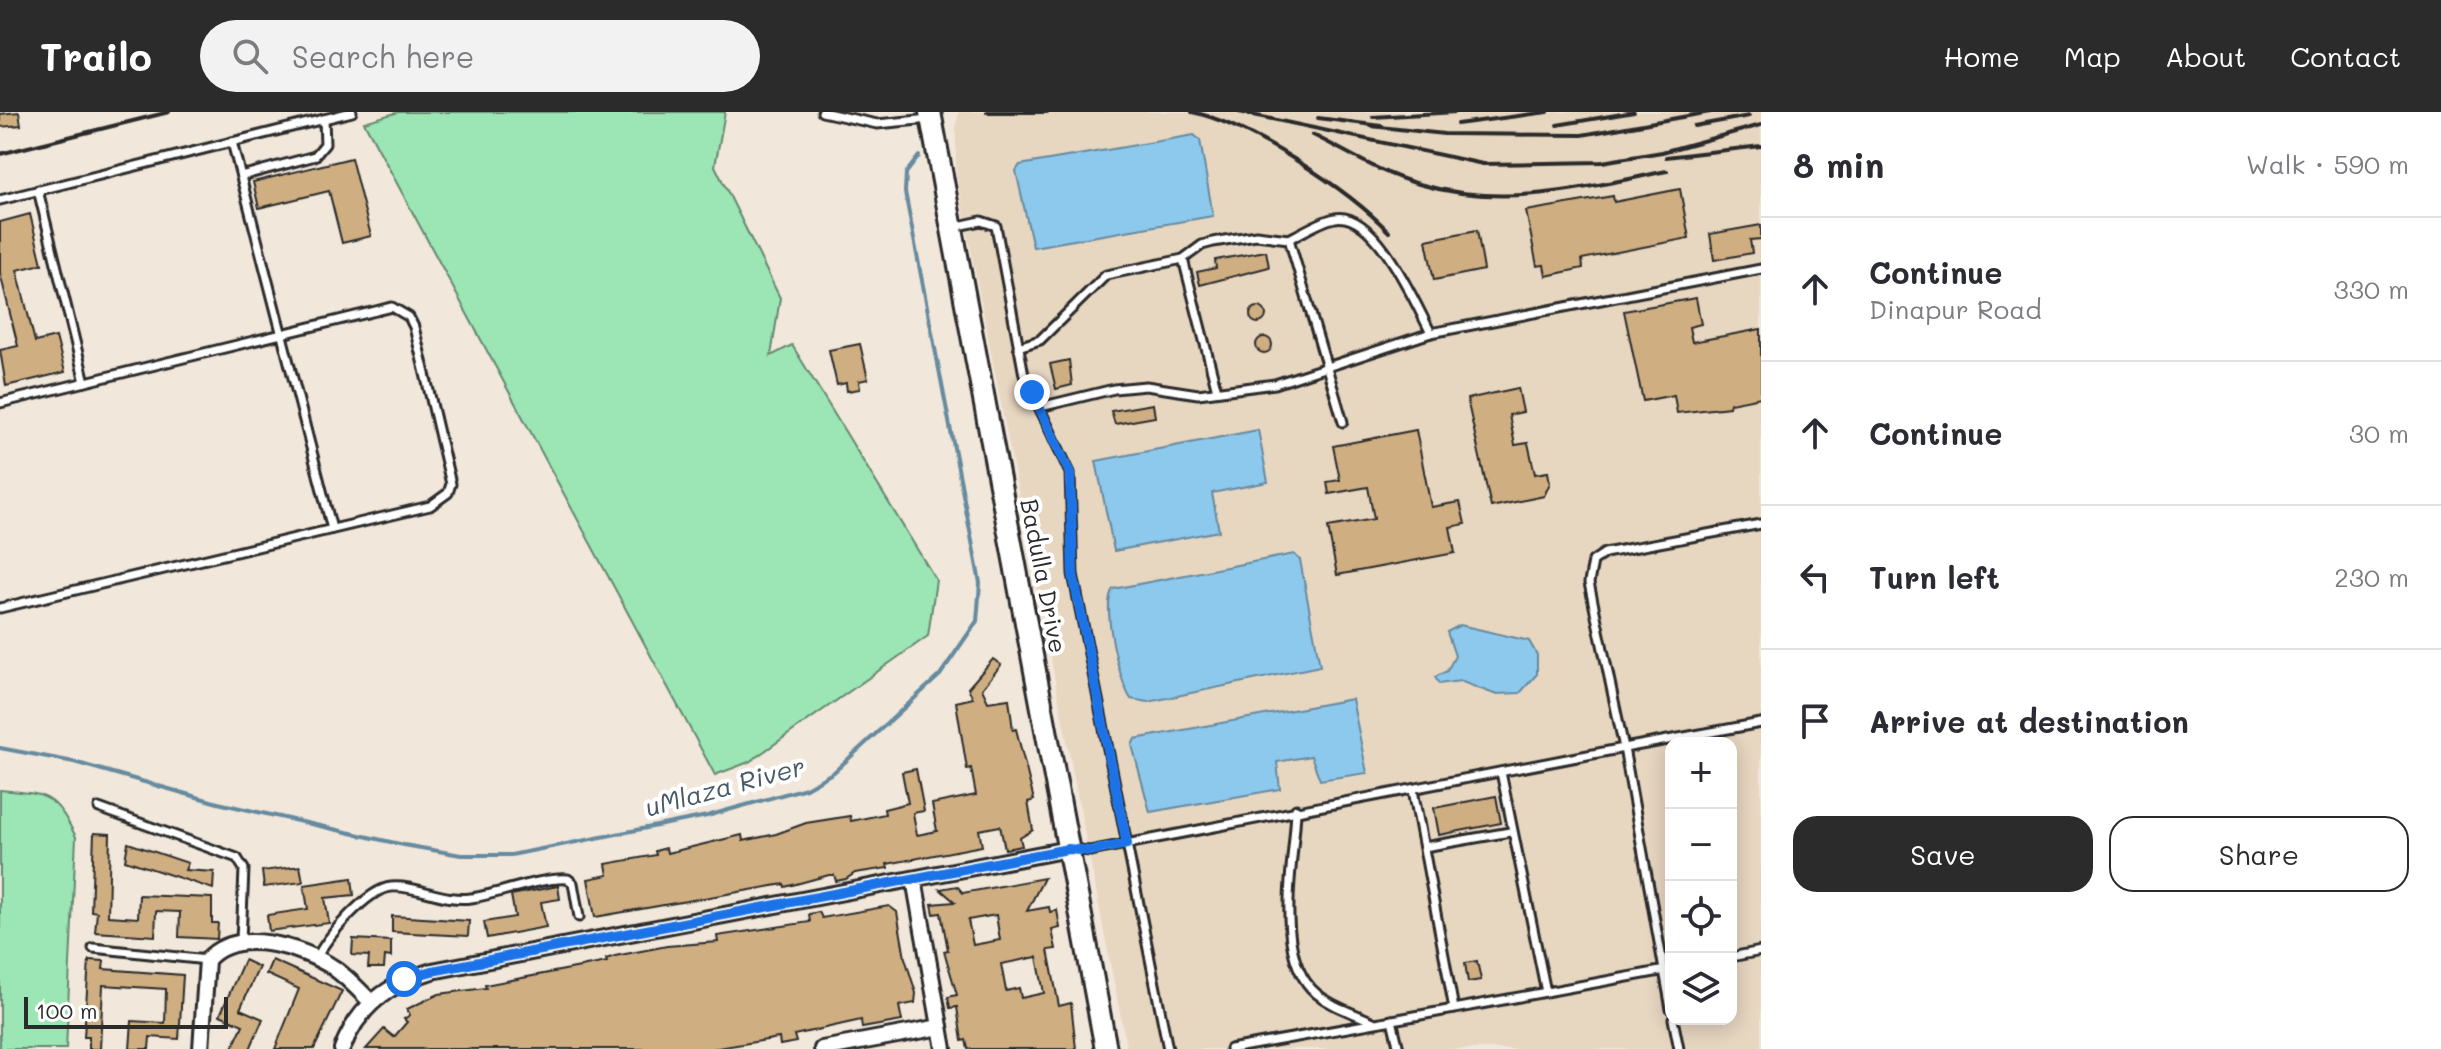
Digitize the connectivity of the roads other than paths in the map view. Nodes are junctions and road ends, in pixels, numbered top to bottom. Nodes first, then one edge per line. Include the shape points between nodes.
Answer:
1 (352, 112) edge
2 (822, 112) edge
3 (930, 115) edge
4 (324, 119) junction
5 (232, 142) junction
6 (241, 176) junction
7 (38, 190) junction
8 (0, 200) edge
9 (951, 228) junction
10 (1289, 239) junction
11 (1183, 259) junction
12 (1761, 269) edge
13 (281, 332) junction
14 (1431, 333) junction
15 (1018, 347) junction
16 (1328, 367) junction
17 (85, 382) junction
18 (1217, 391) junction
19 (0, 403) edge
20 (1040, 407) junction
21 (1343, 422) dead end
22 (1761, 524) edge
23 (332, 529) junction
24 (0, 608) edge
25 (1761, 723) edge
26 (1624, 748) junction
27 (1501, 772) junction
28 (1413, 790) junction
29 (99, 808) dead end
30 (1296, 809) junction
31 (1510, 832) junction
32 (1127, 844) junction
33 (1424, 847) junction
34 (1068, 849) junction
35 (914, 879) junction
36 (579, 917) dead end
37 (241, 941) junction
38 (93, 948) dead end
39 (1761, 951) edge
40 (1737, 956) edge
41 (317, 958) junction
42 (207, 960) junction
43 (1665, 960) edge
44 (1665, 970) edge
45 (1546, 992) junction
46 (371, 1002) junction
47 (1454, 1009) junction
48 (1392, 1020) junction
49 (1375, 1023) junction
50 (1674, 1025) edge
51 (940, 1027) junction
52 (1283, 1039) junction
53 (201, 1049) edge
54 (342, 1049) edge
55 (822, 1049) edge
56 (944, 1049) edge
57 (1106, 1049) edge
58 (1168, 1049) edge
59 (1230, 1049) edge
60 (1284, 1049) edge
61 (1399, 1049) edge
62 (1679, 1049) edge

1 - 4 lane
2 - 3 lane via 877,124
3 - 9 street, Badulla Drive
4 - 5 lane
4 - 6 lane via 325,144 315,156
5 - 6 lane
5 - 7 lane
6 - 13 lane
7 - 8 lane
7 - 17 lane
9 - 15 lane via 981,221 996,226
9 - 34 street, Badulla Drive
10 - 11 lane via 1256,235 1213,242
10 - 14 lane via 1335,218 1365,226
10 - 16 lane
11 - 15 lane via 1106,275 1040,340
11 - 18 lane
12 - 14 lane
13 - 17 lane
13 - 23 lane
13 - 23 lane via 380,307 401,310 414,327 451,470 448,493 430,506
14 - 16 lane
15 - 20 lane via 1024,375
16 - 18 lane via 1275,384
16 - 21 lane
17 - 19 lane
18 - 20 lane via 1198,394 1146,386
20 - 32 lane via 1070,473 1073,574
22 - 26 lane via 1605,553 1593,561 1589,583
23 - 24 lane
25 - 26 lane
26 - 27 lane
26 - 43 lane
27 - 28 lane
27 - 31 lane
28 - 30 lane
28 - 33 lane
29 - 37 lane via 237,858 244,869
30 - 32 lane
30 - 49 lane via 1287,889 1300,967 1316,993
31 - 33 lane
31 - 45 lane
32 - 34 lane
32 - 58 lane
33 - 47 lane
34 - 35 street
34 - 57 street, Badulla Drive
35 - 46 street via 432,971 404,979
35 - 51 street
36 - 41 lane via 568,879 467,899 391,887 347,918
37 - 41 street
37 - 42 street via 220,948
38 - 42 lane
39 - 40 lane
41 - 46 street
42 - 53 street
44 - 45 lane
45 - 47 lane
46 - 54 street
47 - 48 lane
48 - 49 lane
48 - 61 lane
49 - 52 lane
50 - 62 lane
51 - 55 street
51 - 56 street
52 - 59 lane
52 - 60 lane

